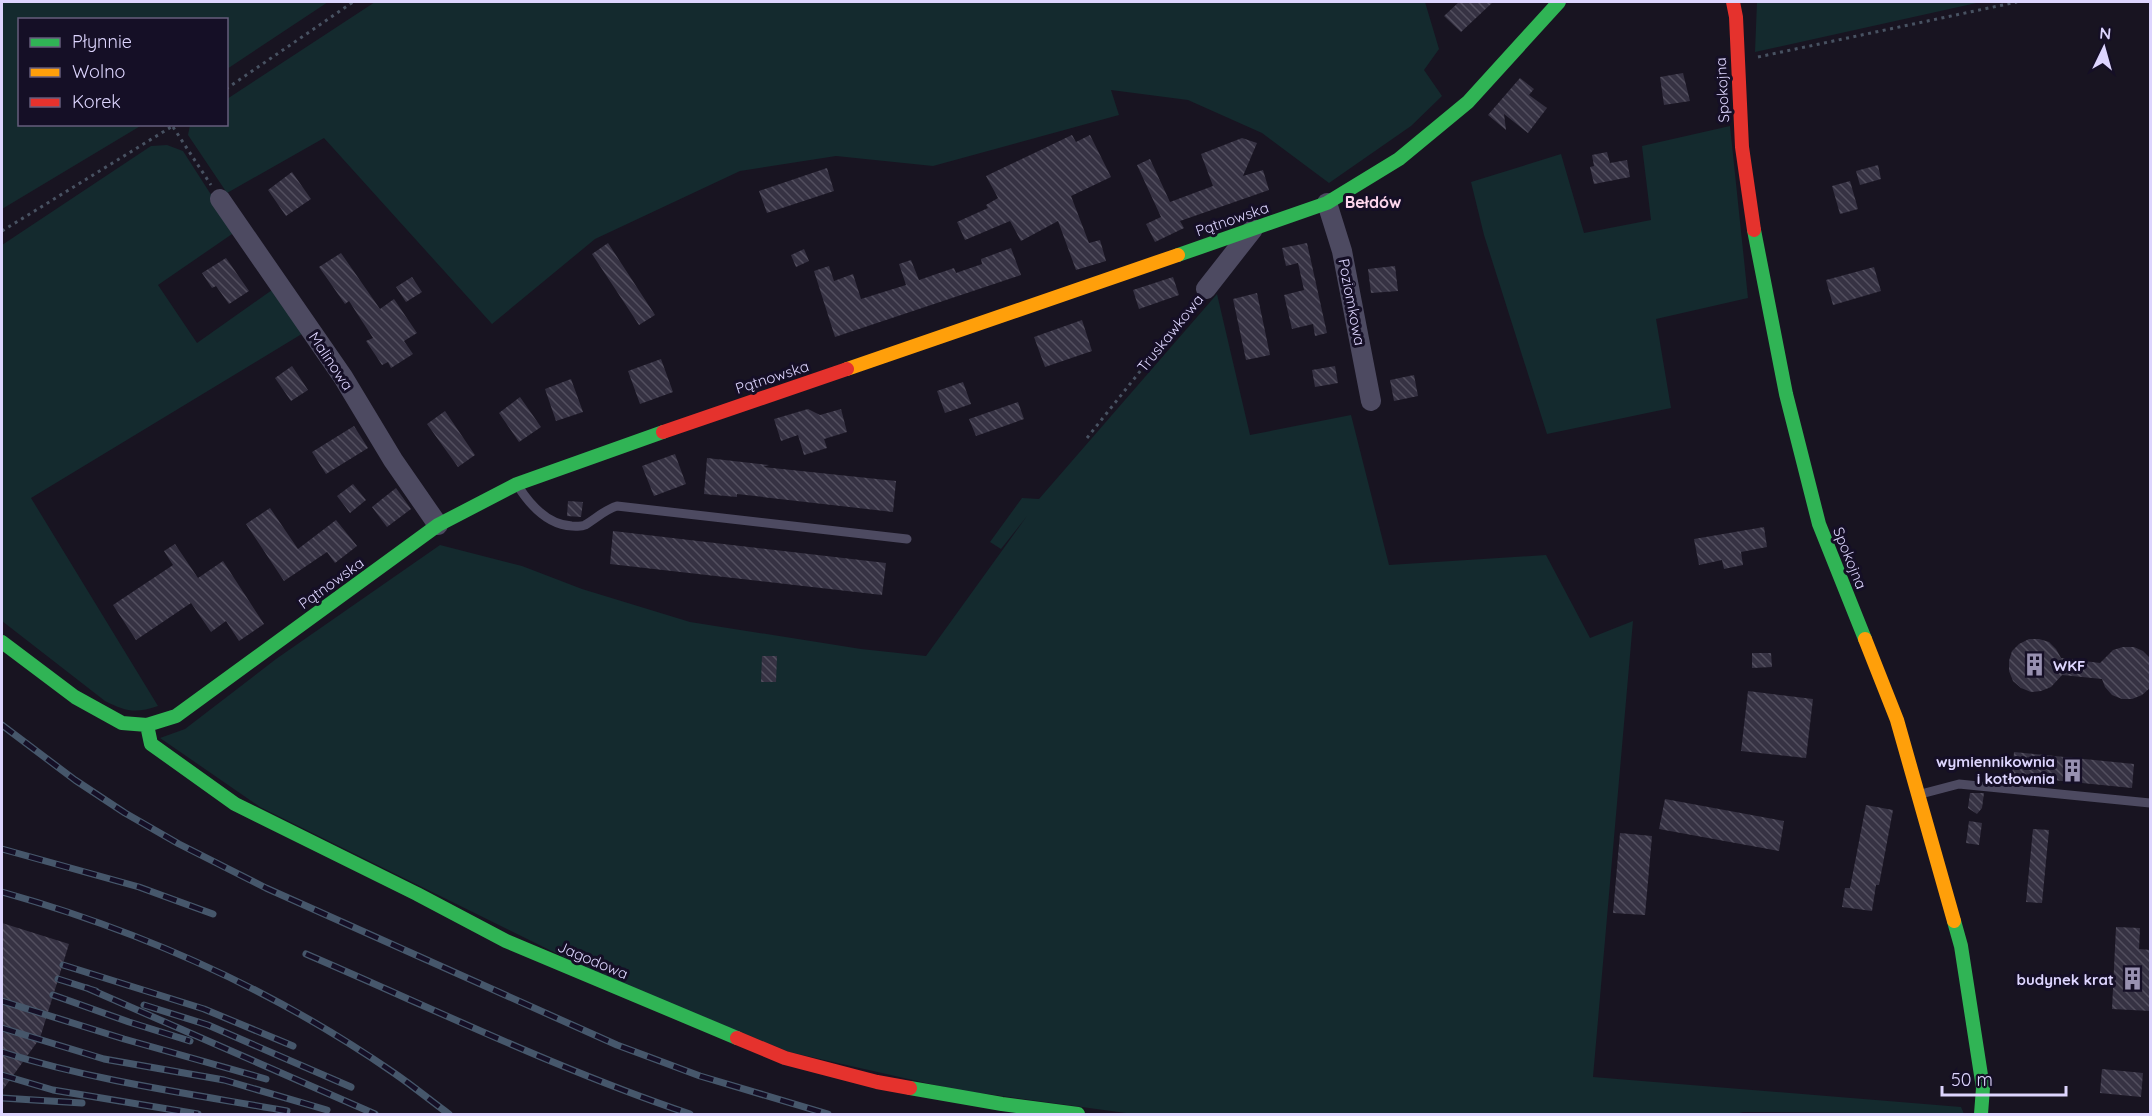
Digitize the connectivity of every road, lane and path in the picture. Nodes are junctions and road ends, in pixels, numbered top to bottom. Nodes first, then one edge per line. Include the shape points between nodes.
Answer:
1 (353, 2) edge
2 (1559, 2) edge
3 (1733, 2) edge
4 (2017, 2) edge
5 (1737, 61) junction
6 (228, 88) edge
7 (174, 126) edge
8 (220, 200) joint
9 (1327, 203) junction
10 (1253, 229) junction
11 (2, 231) edge
12 (1206, 289) joint
13 (1371, 401) dead end
14 (1087, 438) dead end
15 (517, 484) junction
16 (438, 525) junction
17 (907, 539) dead end
18 (2, 642) edge
19 (147, 725) junction
20 (1918, 795) junction
21 (2151, 803) edge
22 (1078, 1114) edge
23 (1981, 1114) edge

1 - 6 path
2 - 9 street, Pątnowska via 1468,102 1399,159
3 - 5 street, Spokojna
4 - 5 path
5 - 20 street, Spokojna via 1742,147 1756,245 1788,405 1819,524 1897,720
7 - 8 path
7 - 11 path
8 - 16 street, Malinowa via 343,377
9 - 10 street, Pątnowska
9 - 13 street, Poziomkowa via 1342,251
10 - 12 street, Truskawkowa
10 - 15 street, Pątnowska
12 - 14 path, Truskawkowa
15 - 16 street, Pątnowska
15 - 17 lane via 533,506 564,526 582,526 617,506
16 - 19 street, Pątnowska via 176,716
18 - 19 street, Pątnowska via 75,697 122,723
19 - 22 street, Jagodowa via 151,744 236,804 506,941 684,1016 785,1058 878,1082
20 - 21 lane via 1959,783
20 - 23 street, Spokojna via 1961,946 1983,1088

